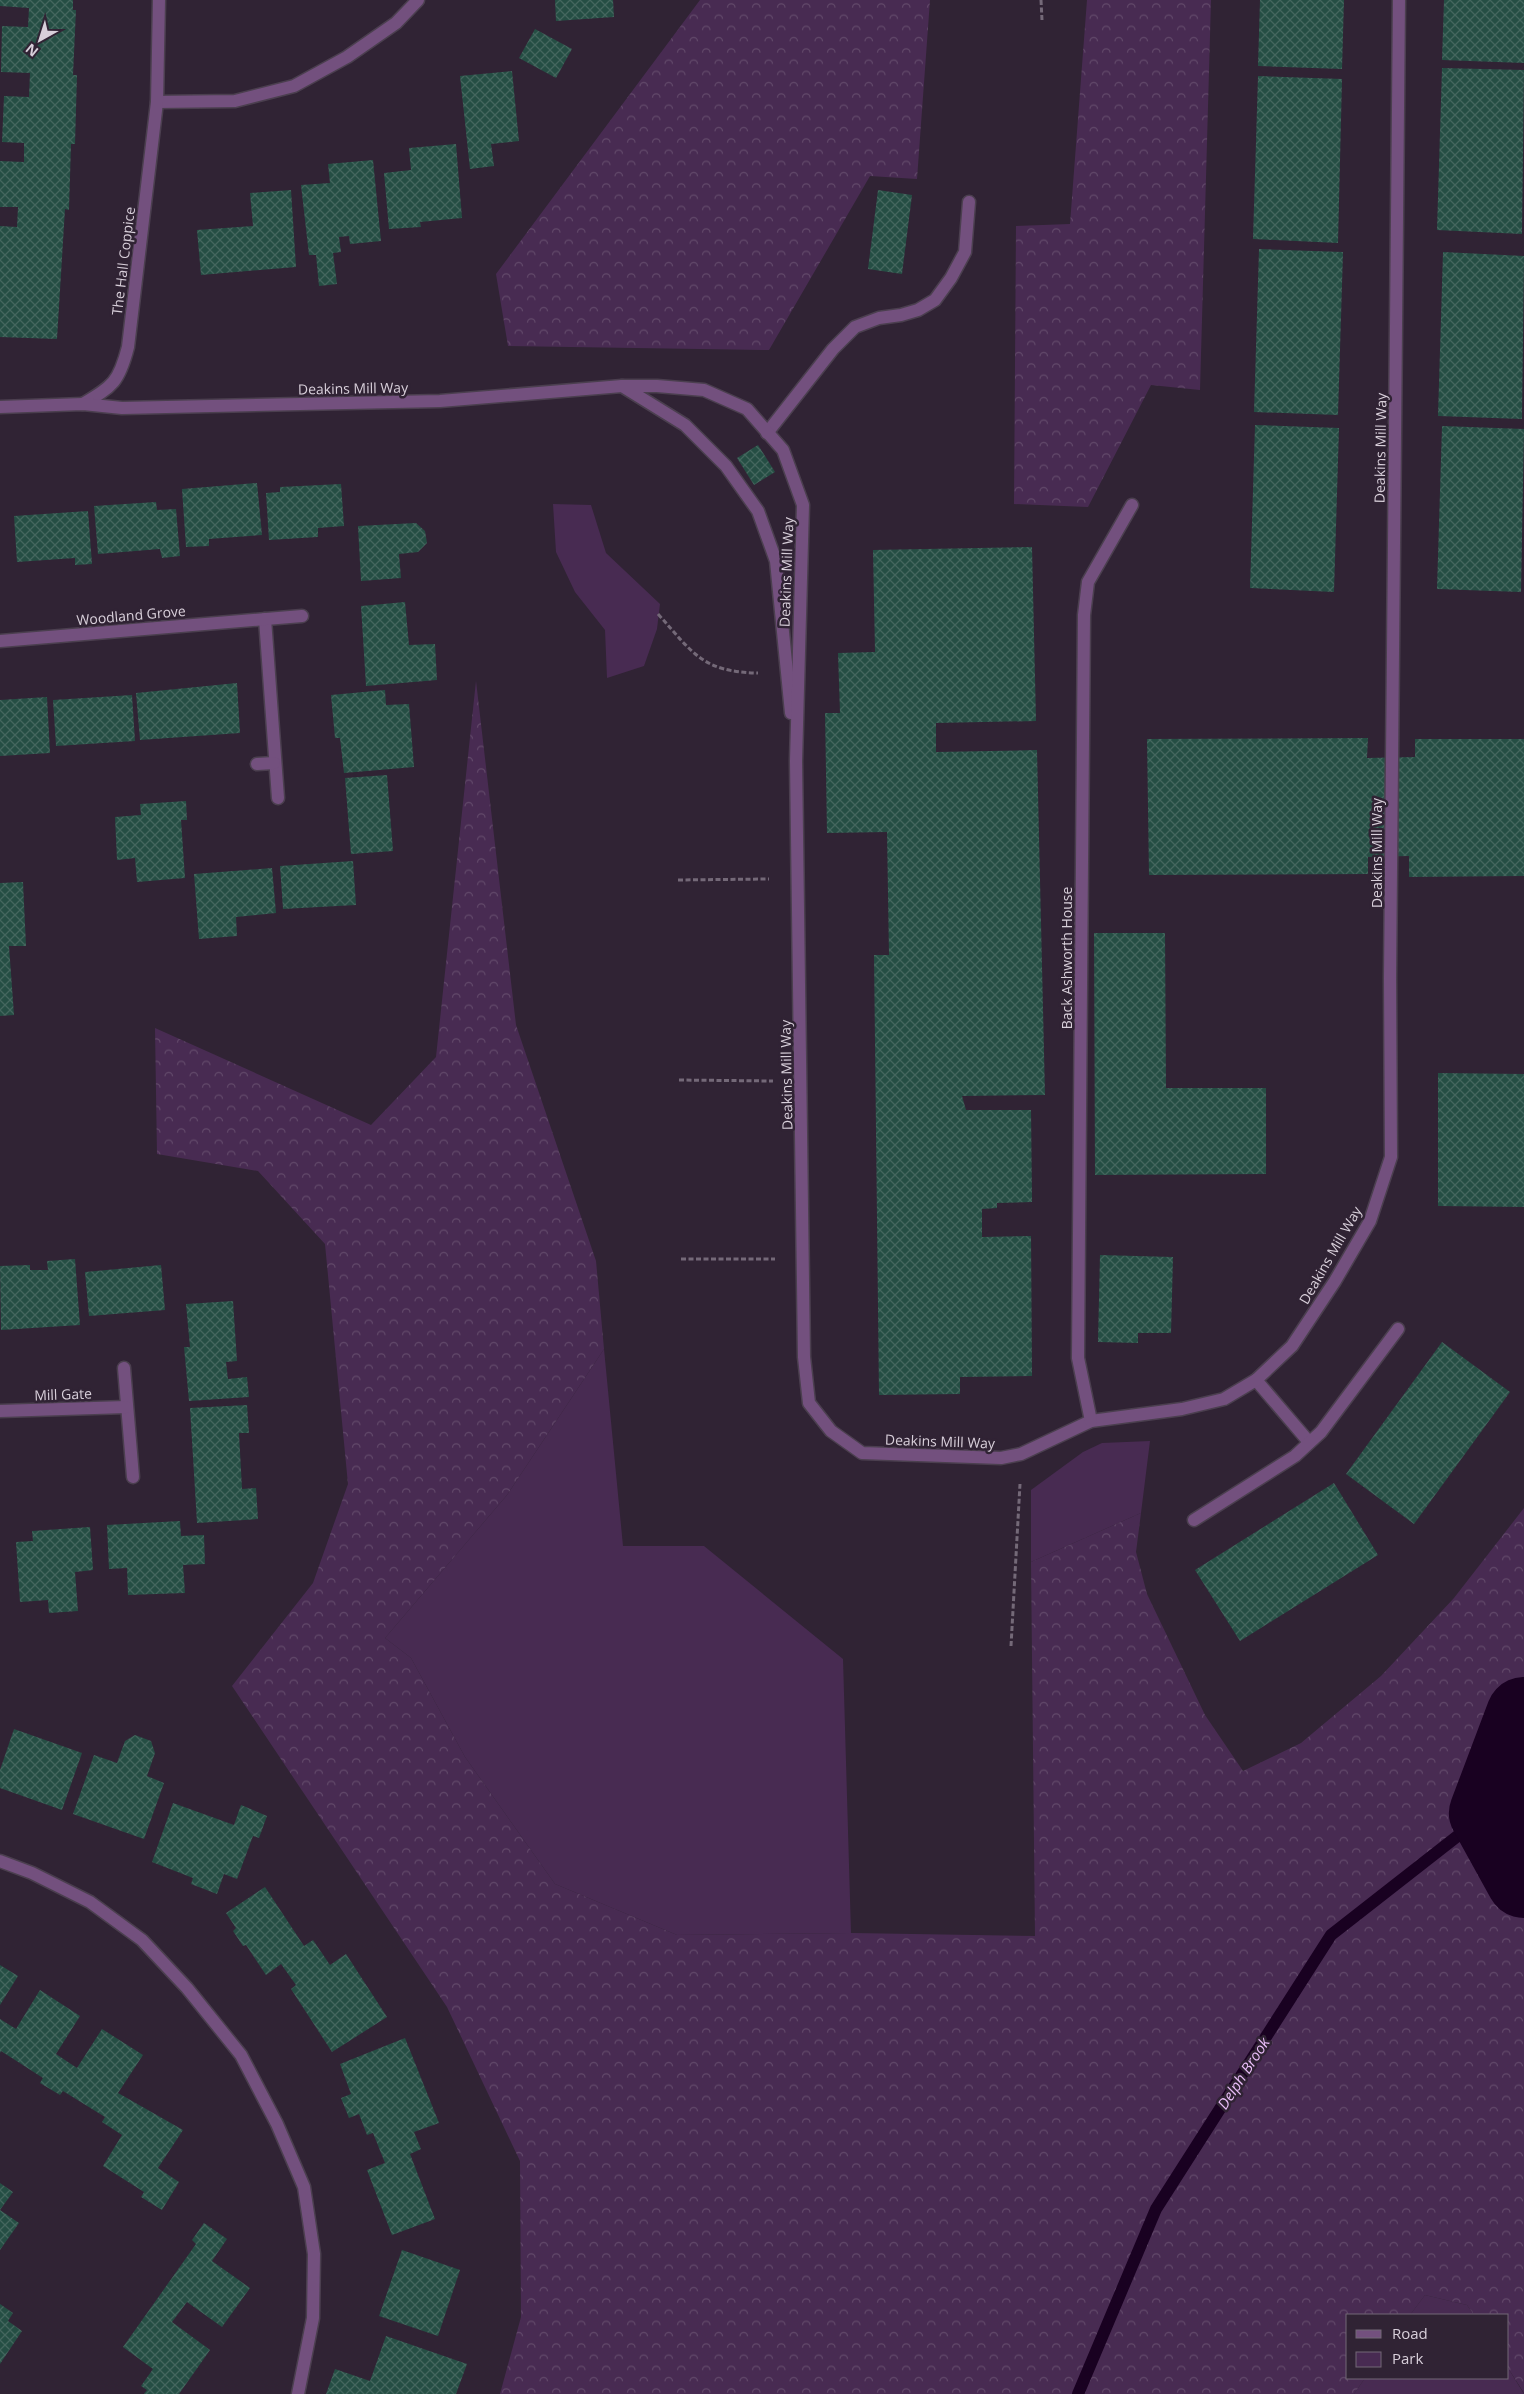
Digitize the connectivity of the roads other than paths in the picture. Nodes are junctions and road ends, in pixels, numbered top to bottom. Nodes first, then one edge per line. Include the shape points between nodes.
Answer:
1 (158, 0) edge
2 (418, 0) edge
3 (1399, 0) edge
4 (157, 102) junction
5 (969, 202) dead end
6 (622, 386) junction
7 (83, 404) junction
8 (0, 408) edge
9 (767, 433) junction
10 (1132, 505) dead end
11 (302, 616) dead end
12 (265, 619) junction
13 (0, 640) edge
14 (796, 761) junction
15 (274, 763) junction
16 (256, 764) dead end
17 (278, 798) dead end
18 (1398, 1330) dead end
19 (124, 1368) dead end
20 (1256, 1380) junction
21 (126, 1407) junction
22 (0, 1411) edge
23 (1090, 1421) junction
24 (1310, 1442) junction
25 (133, 1477) dead end
26 (1194, 1520) dead end
27 (0, 1860) edge
28 (298, 2394) edge

1 - 4 street, The Hall Coppice
2 - 4 street via 396,22 347,57 294,86 235,102
3 - 20 street, Deakins Mill Way via 1391,1157 1370,1221 1336,1281 1292,1346
4 - 7 street, The Hall Coppice via 128,347 122,371 108,390
5 - 9 street via 965,252 935,300 901,316 880,318 855,327 833,349
6 - 7 street, Deakins Mill Way via 440,401 122,408
6 - 9 street, Deakins Mill Way via 704,390 747,410
6 - 14 street, Deakins Mill Way via 685,425 726,466 758,512 776,561
7 - 8 street, Deakins Mill Way
9 - 14 street, Deakins Mill Way via 783,450 803,505
10 - 23 street, Back Ashworth House via 1088,582 1084,615 1078,1358
11 - 12 street, Woodland Grove
12 - 13 street, Woodland Grove
12 - 15 street
14 - 23 street, Deakins Mill Way via 804,1357 809,1402 831,1431 862,1453 1001,1458 1021,1454
15 - 16 street
15 - 17 street
18 - 24 street
19 - 21 street
20 - 23 street, Deakins Mill Way via 1224,1399 1182,1409
20 - 24 street
21 - 22 street, Mill Gate
21 - 25 street
24 - 26 street via 1295,1456
27 - 28 street via 32,1872 90,1902 142,1940 187,1988 241,2055 277,2124 304,2187 314,2254 313,2318

